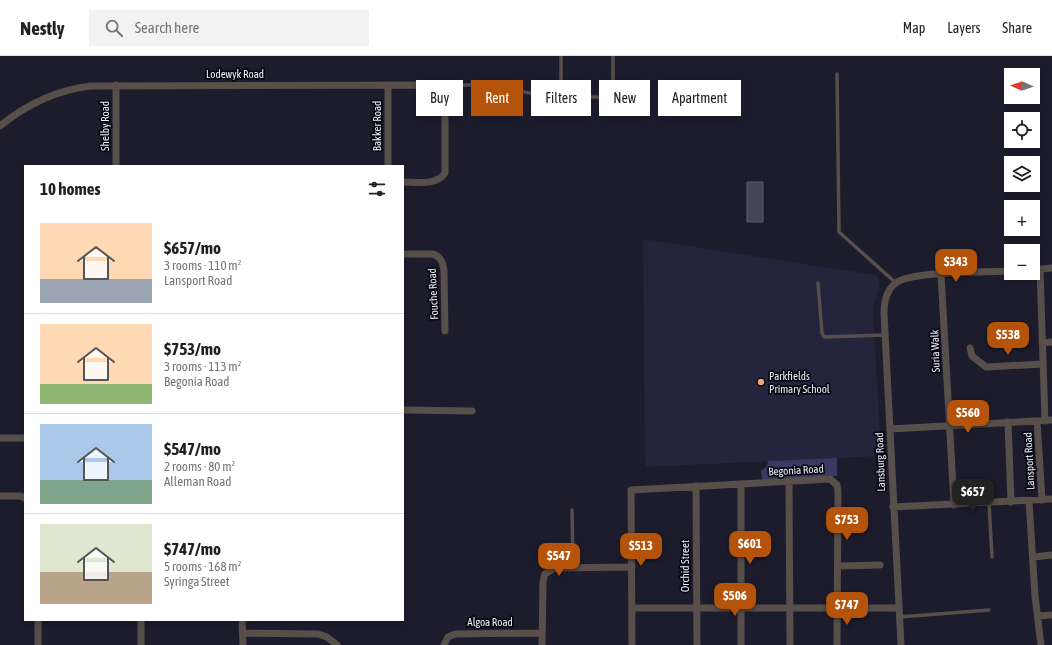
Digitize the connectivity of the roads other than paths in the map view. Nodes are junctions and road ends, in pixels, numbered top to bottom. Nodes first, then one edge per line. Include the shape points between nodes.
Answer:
1 (561, 56) edge
2 (613, 56) edge
3 (837, 74) dead end
4 (561, 80) edge
5 (463, 84) edge
6 (116, 85) junction
7 (388, 85) junction
8 (416, 85) edge
9 (531, 92) edge
10 (591, 96) edge
11 (446, 116) edge
12 (0, 126) edge
13 (116, 165) edge
14 (388, 165) edge
15 (404, 182) edge
16 (404, 254) edge
17 (1052, 268) edge
18 (1040, 269) edge
19 (1004, 271) edge
20 (941, 274) junction
21 (1037, 280) edge
22 (818, 283) dead end
23 (896, 283) junction
24 (445, 331) dead end
25 (885, 335) junction
26 (1042, 342) junction
27 (1052, 342) edge
28 (970, 348) dead end
29 (1043, 364) junction
30 (404, 410) edge
31 (472, 411) dead end
32 (1045, 421) edge
33 (1008, 422) junction
34 (950, 426) junction
35 (890, 429) junction
36 (0, 438) edge
37 (24, 438) edge
38 (789, 481) junction
39 (741, 484) junction
40 (696, 486) junction
41 (0, 496) edge
42 (24, 498) edge
43 (1052, 499) edge
44 (1042, 500) junction
45 (1029, 501) junction
46 (1012, 502) junction
47 (989, 503) junction
48 (954, 504) junction
49 (893, 507) junction
50 (572, 510) dead end
51 (1052, 556) edge
52 (992, 557) dead end
53 (1034, 557) junction
54 (880, 565) dead end
55 (838, 566) junction
56 (632, 567) junction
57 (573, 568) junction
58 (790, 607) junction
59 (837, 607) junction
60 (632, 608) junction
61 (696, 608) junction
62 (741, 608) junction
63 (899, 608) junction
64 (989, 610) dead end
65 (1052, 615) edge
66 (1038, 616) junction
67 (899, 617) junction
68 (38, 621) edge
69 (141, 621) edge
70 (242, 621) edge
71 (542, 633) junction
72 (242, 634) junction
73 (38, 645) edge
74 (141, 645) edge
75 (242, 645) edge
76 (337, 645) edge
77 (444, 645) edge
78 (542, 645) edge
79 (632, 645) edge
80 (697, 645) edge
81 (741, 645) edge
82 (790, 645) edge
83 (838, 645) edge
84 (901, 645) edge
85 (1041, 645) edge

1 - 4 lane
2 - 10 lane, Lodewyk Road via 614,92 611,96
3 - 23 lane via 839,232
5 - 9 lane, Lodewyk Road via 479,84
6 - 7 street, Lodewyk Road
6 - 12 street, Lodewyk Road via 61,91 35,103
6 - 13 street, Shelby Road
7 - 8 street, Lodewyk Road
7 - 14 street, Bakker Road
11 - 15 street via 445,173 442,178 436,181
16 - 24 street, Fouche Road via 432,254 439,257 444,271
17 - 18 street
19 - 20 street
20 - 23 street via 912,276
20 - 34 street, Suria Walk
21 - 26 street, Lansport Road
22 - 25 lane via 824,337
23 - 25 street, Lansburg Road via 888,290 884,304
25 - 35 street, Lansburg Road
26 - 27 street
26 - 29 street, Lansport Road
28 - 29 street via 972,356 986,367
29 - 32 street, Lansport Road
30 - 31 street
32 - 33 street
32 - 44 street, Lansport Road
33 - 34 street
33 - 46 street, Lansport Road
34 - 35 street
34 - 48 street
35 - 49 street, Lansburg Road
36 - 37 street
38 - 39 street, Begonia Road
38 - 55 street, Begonia Road via 830,479 837,485
38 - 58 street
39 - 40 street, Begonia Road
39 - 62 street
40 - 56 street, Begonia Road via 631,490
40 - 61 street, Orchid Street
41 - 42 street
43 - 44 street, Lansport Road
44 - 45 street, Lansport Road
45 - 46 street, Lansport Road
45 - 53 street
46 - 47 street, Lansport Road
47 - 48 street, Lansport Road
47 - 52 lane
48 - 49 street, Lansport Road
49 - 63 street, Lansburg Road
50 - 57 lane
51 - 53 street
53 - 66 street
54 - 55 street
55 - 59 street, Begonia Road
56 - 57 street
56 - 60 street
57 - 71 street via 555,568 544,577
58 - 59 street
58 - 62 street
58 - 82 street
59 - 63 street
59 - 83 street, Begonia Road
60 - 61 street
60 - 79 street
61 - 62 street
61 - 80 street, Orchid Street
62 - 81 street
63 - 67 street, Lansburg Road
64 - 67 lane
65 - 66 street
66 - 85 street
67 - 84 street, Lansburg Road
68 - 73 street
69 - 74 street
70 - 72 street
71 - 77 street, Algoa Road via 455,634 448,637
71 - 78 street
72 - 75 street
72 - 76 street via 318,634

